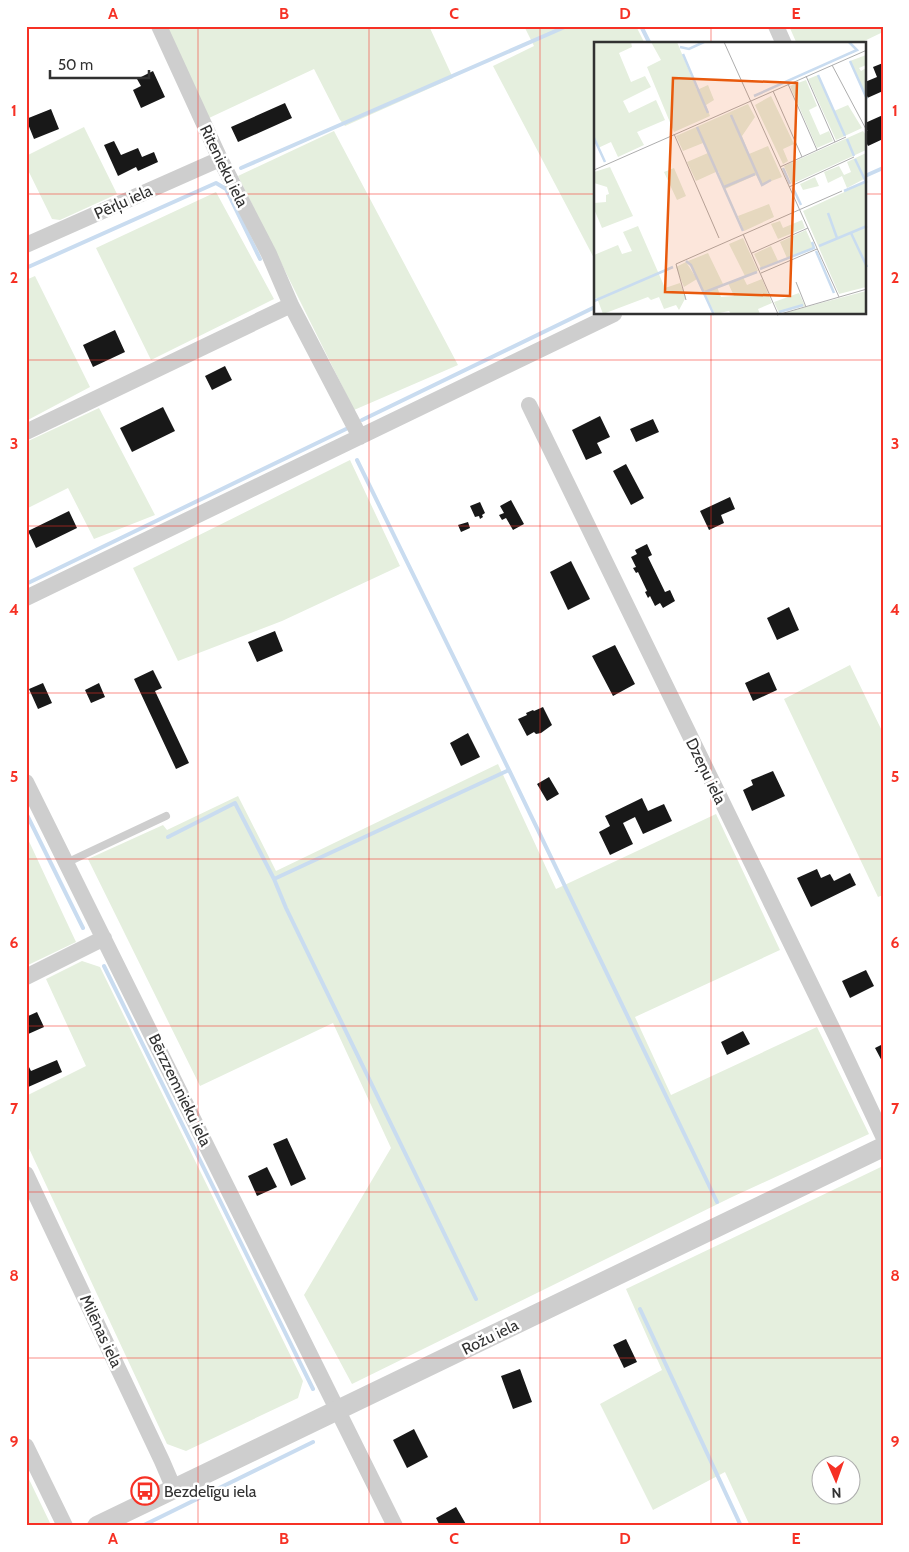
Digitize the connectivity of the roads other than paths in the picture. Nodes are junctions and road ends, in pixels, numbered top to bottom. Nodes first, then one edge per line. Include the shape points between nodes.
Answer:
1 (159, 26) edge
2 (776, 26) edge
3 (783, 42) edge
4 (220, 159) junction
5 (26, 245) edge
6 (290, 304) junction
7 (612, 315) edge
8 (528, 405) dead end
9 (26, 432) edge
10 (360, 437) junction
11 (26, 598) edge
12 (28, 791) edge
13 (166, 816) dead end
14 (66, 863) junction
15 (104, 938) junction
16 (26, 977) edge
17 (883, 1136) edge
18 (883, 1147) edge
19 (26, 1174) edge
20 (336, 1404) junction
21 (26, 1446) edge
22 (174, 1489) junction
23 (65, 1526) edge
24 (97, 1526) edge
25 (395, 1526) edge

1 - 4 street, Ritenieku iela
2 - 3 street
4 - 5 street, Pērļu iela
4 - 6 street, Ritenieku iela via 269,254
6 - 9 street
6 - 10 street, Ritenieku iela
7 - 10 street
8 - 17 street, Dzeņu iela
10 - 11 street
12 - 14 street, Bērzzemnieku iela
13 - 14 lane
14 - 15 street, Bērzzemnieku iela
15 - 16 street
15 - 20 street, Bērzzemnieku iela
18 - 20 street, Rožu iela
19 - 22 street, Milēnas iela
20 - 22 street, Rožu iela
20 - 25 street, Bērzzemnieku iela
21 - 23 street
22 - 24 street, Rožu iela

